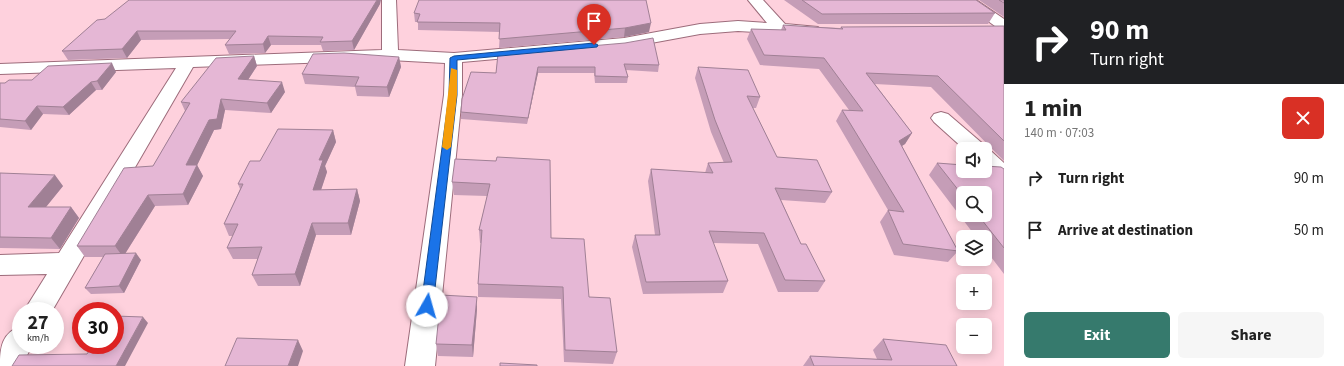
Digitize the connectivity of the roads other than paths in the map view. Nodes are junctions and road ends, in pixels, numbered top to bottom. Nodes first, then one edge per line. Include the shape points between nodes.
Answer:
1 (389, 0) edge
2 (755, 0) edge
3 (966, 0) edge
4 (1004, 26) edge
5 (780, 28) junction
6 (981, 30) edge
7 (1004, 30) edge
8 (824, 31) edge
9 (390, 56) junction
10 (454, 58) junction
11 (188, 62) junction
12 (0, 69) edge
13 (941, 118) dead end
14 (968, 142) edge
15 (992, 164) edge
16 (1004, 175) edge
17 (66, 263) junction
18 (0, 265) edge
19 (43, 302) edge
20 (12, 354) edge
21 (5, 366) edge
22 (420, 366) edge

1 - 9 street
2 - 5 street
3 - 4 street
5 - 8 street
5 - 10 street via 700,28 624,43
6 - 7 street
9 - 10 street
9 - 11 street
10 - 22 street via 453,95
11 - 12 street
11 - 17 street
13 - 14 street
15 - 16 street
17 - 18 street
17 - 19 street
20 - 21 street

